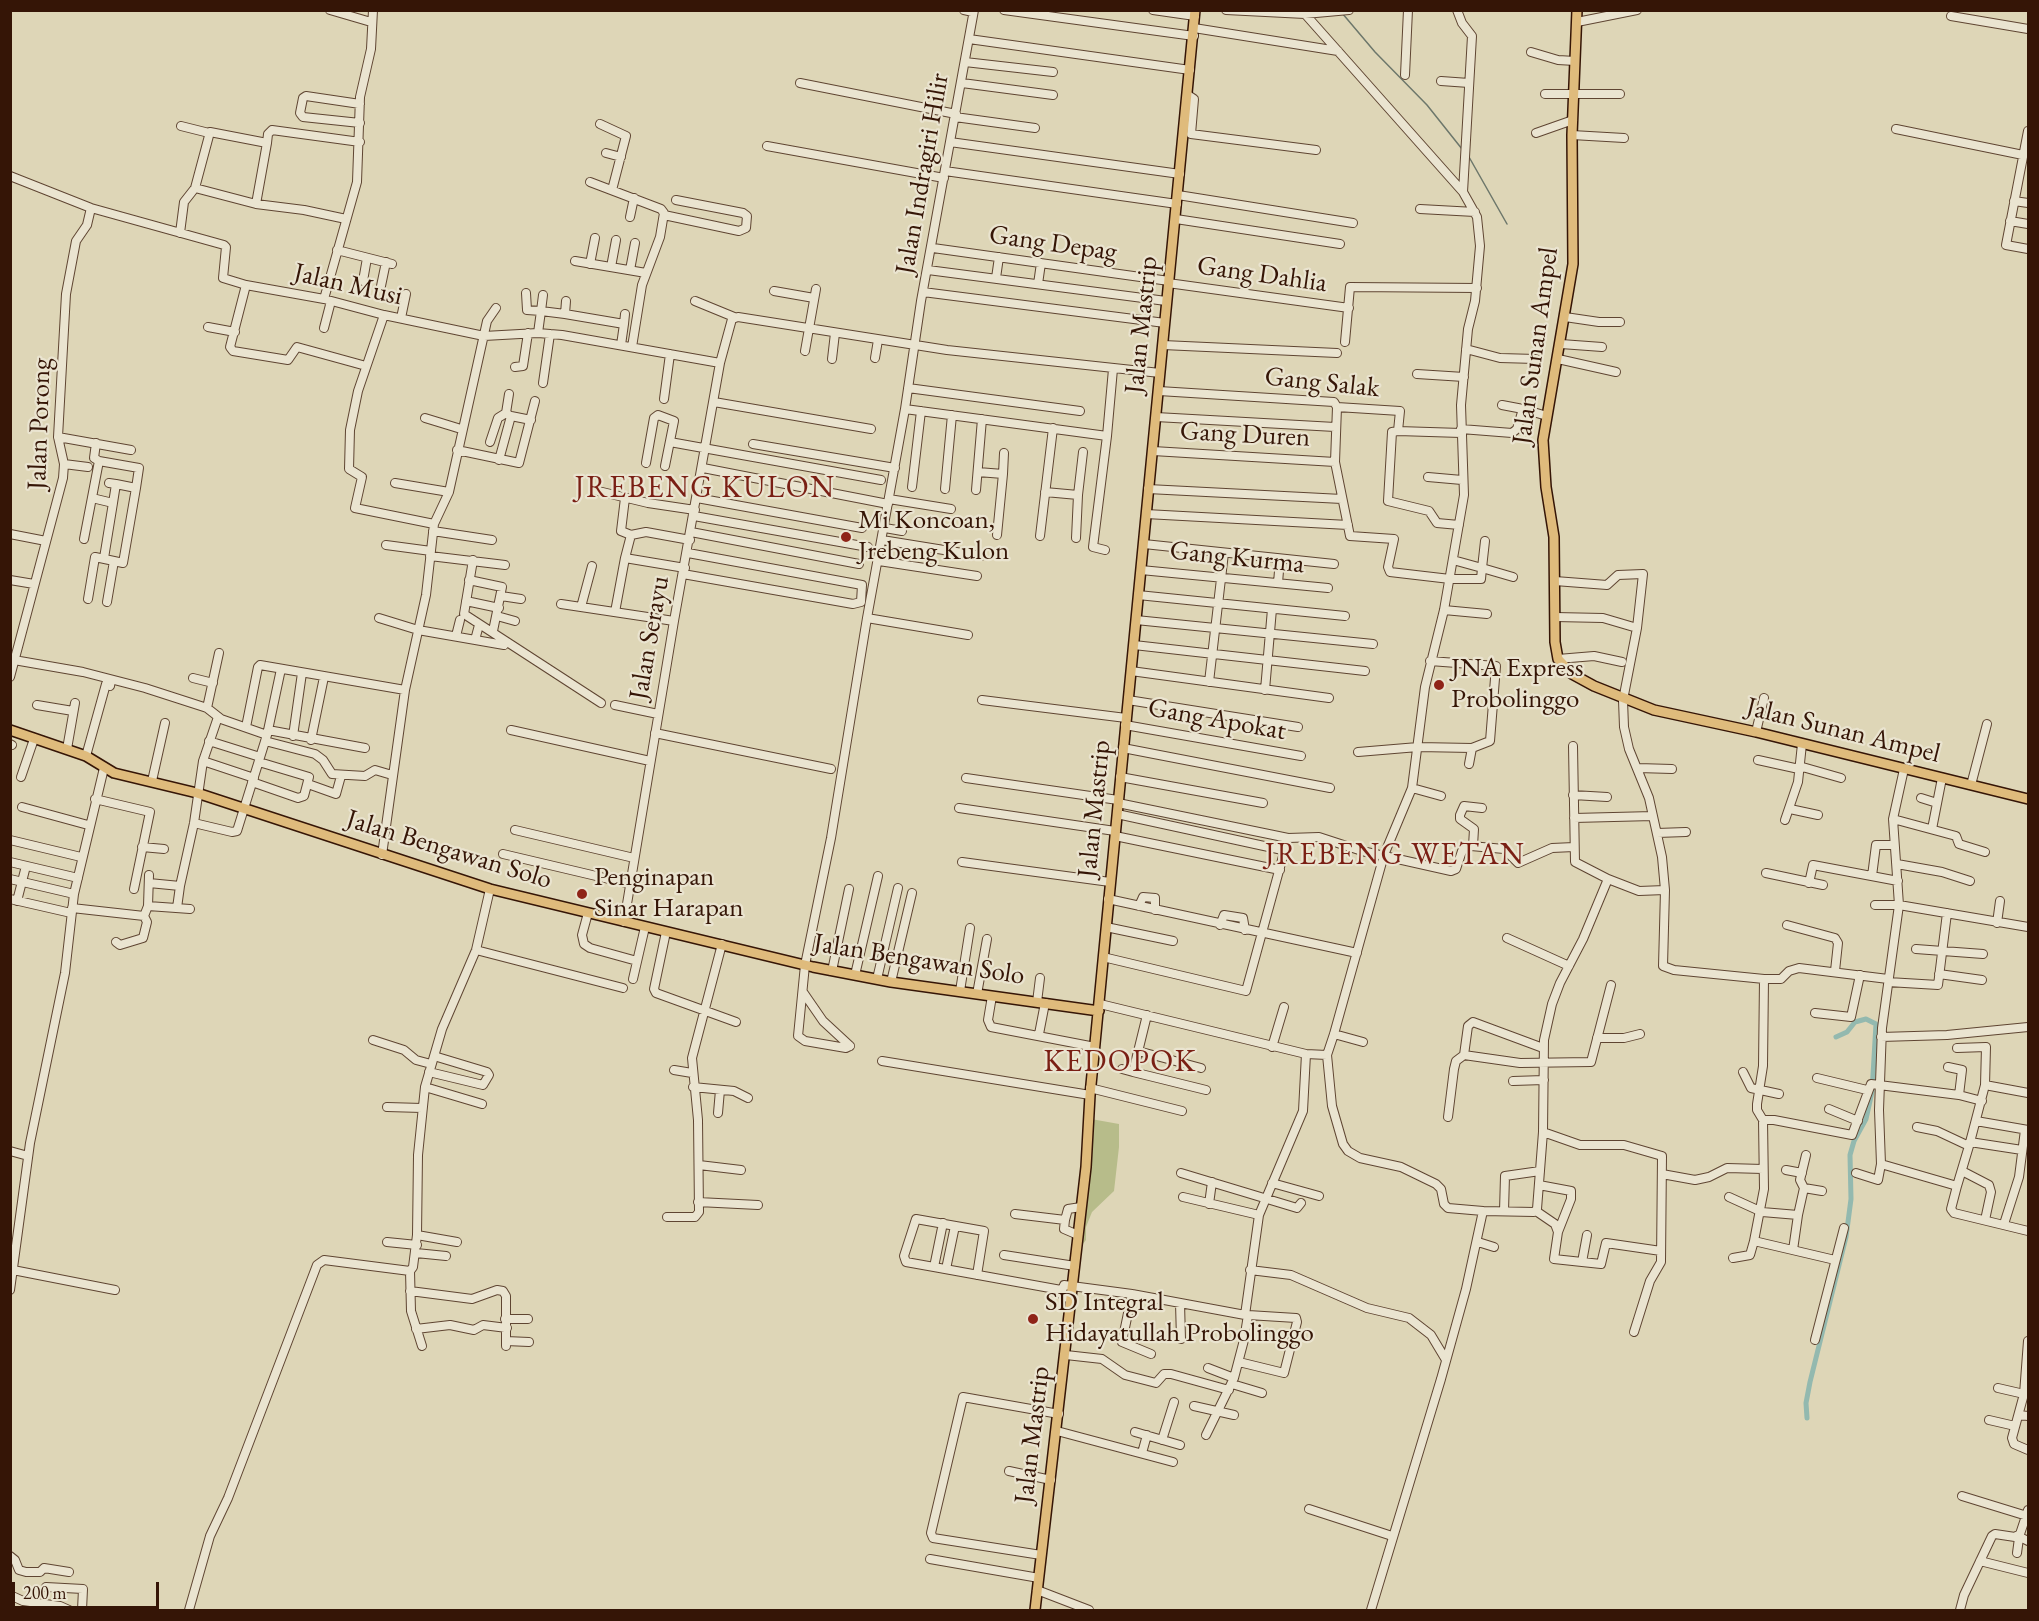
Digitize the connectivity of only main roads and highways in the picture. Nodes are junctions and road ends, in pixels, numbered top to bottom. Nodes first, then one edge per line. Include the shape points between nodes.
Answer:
1 (1577, 10) edge
2 (1195, 13) edge
3 (10, 730) edge
4 (2028, 799) edge
5 (1100, 1007) junction
6 (1035, 1611) edge

1 - 4 main road, Jalan Sunan Ampel via 1572,135 1573,264 1558,359 1535,412 1554,537 1558,659 1572,674 1623,700
2 - 5 main road, Jalan Mastrip via 1187,132 1168,282
3 - 5 main road, Jalan Bengawan Solo via 86,756 104,768 198,793 490,890 891,982
5 - 6 main road, Jalan Mastrip via 1066,1355

